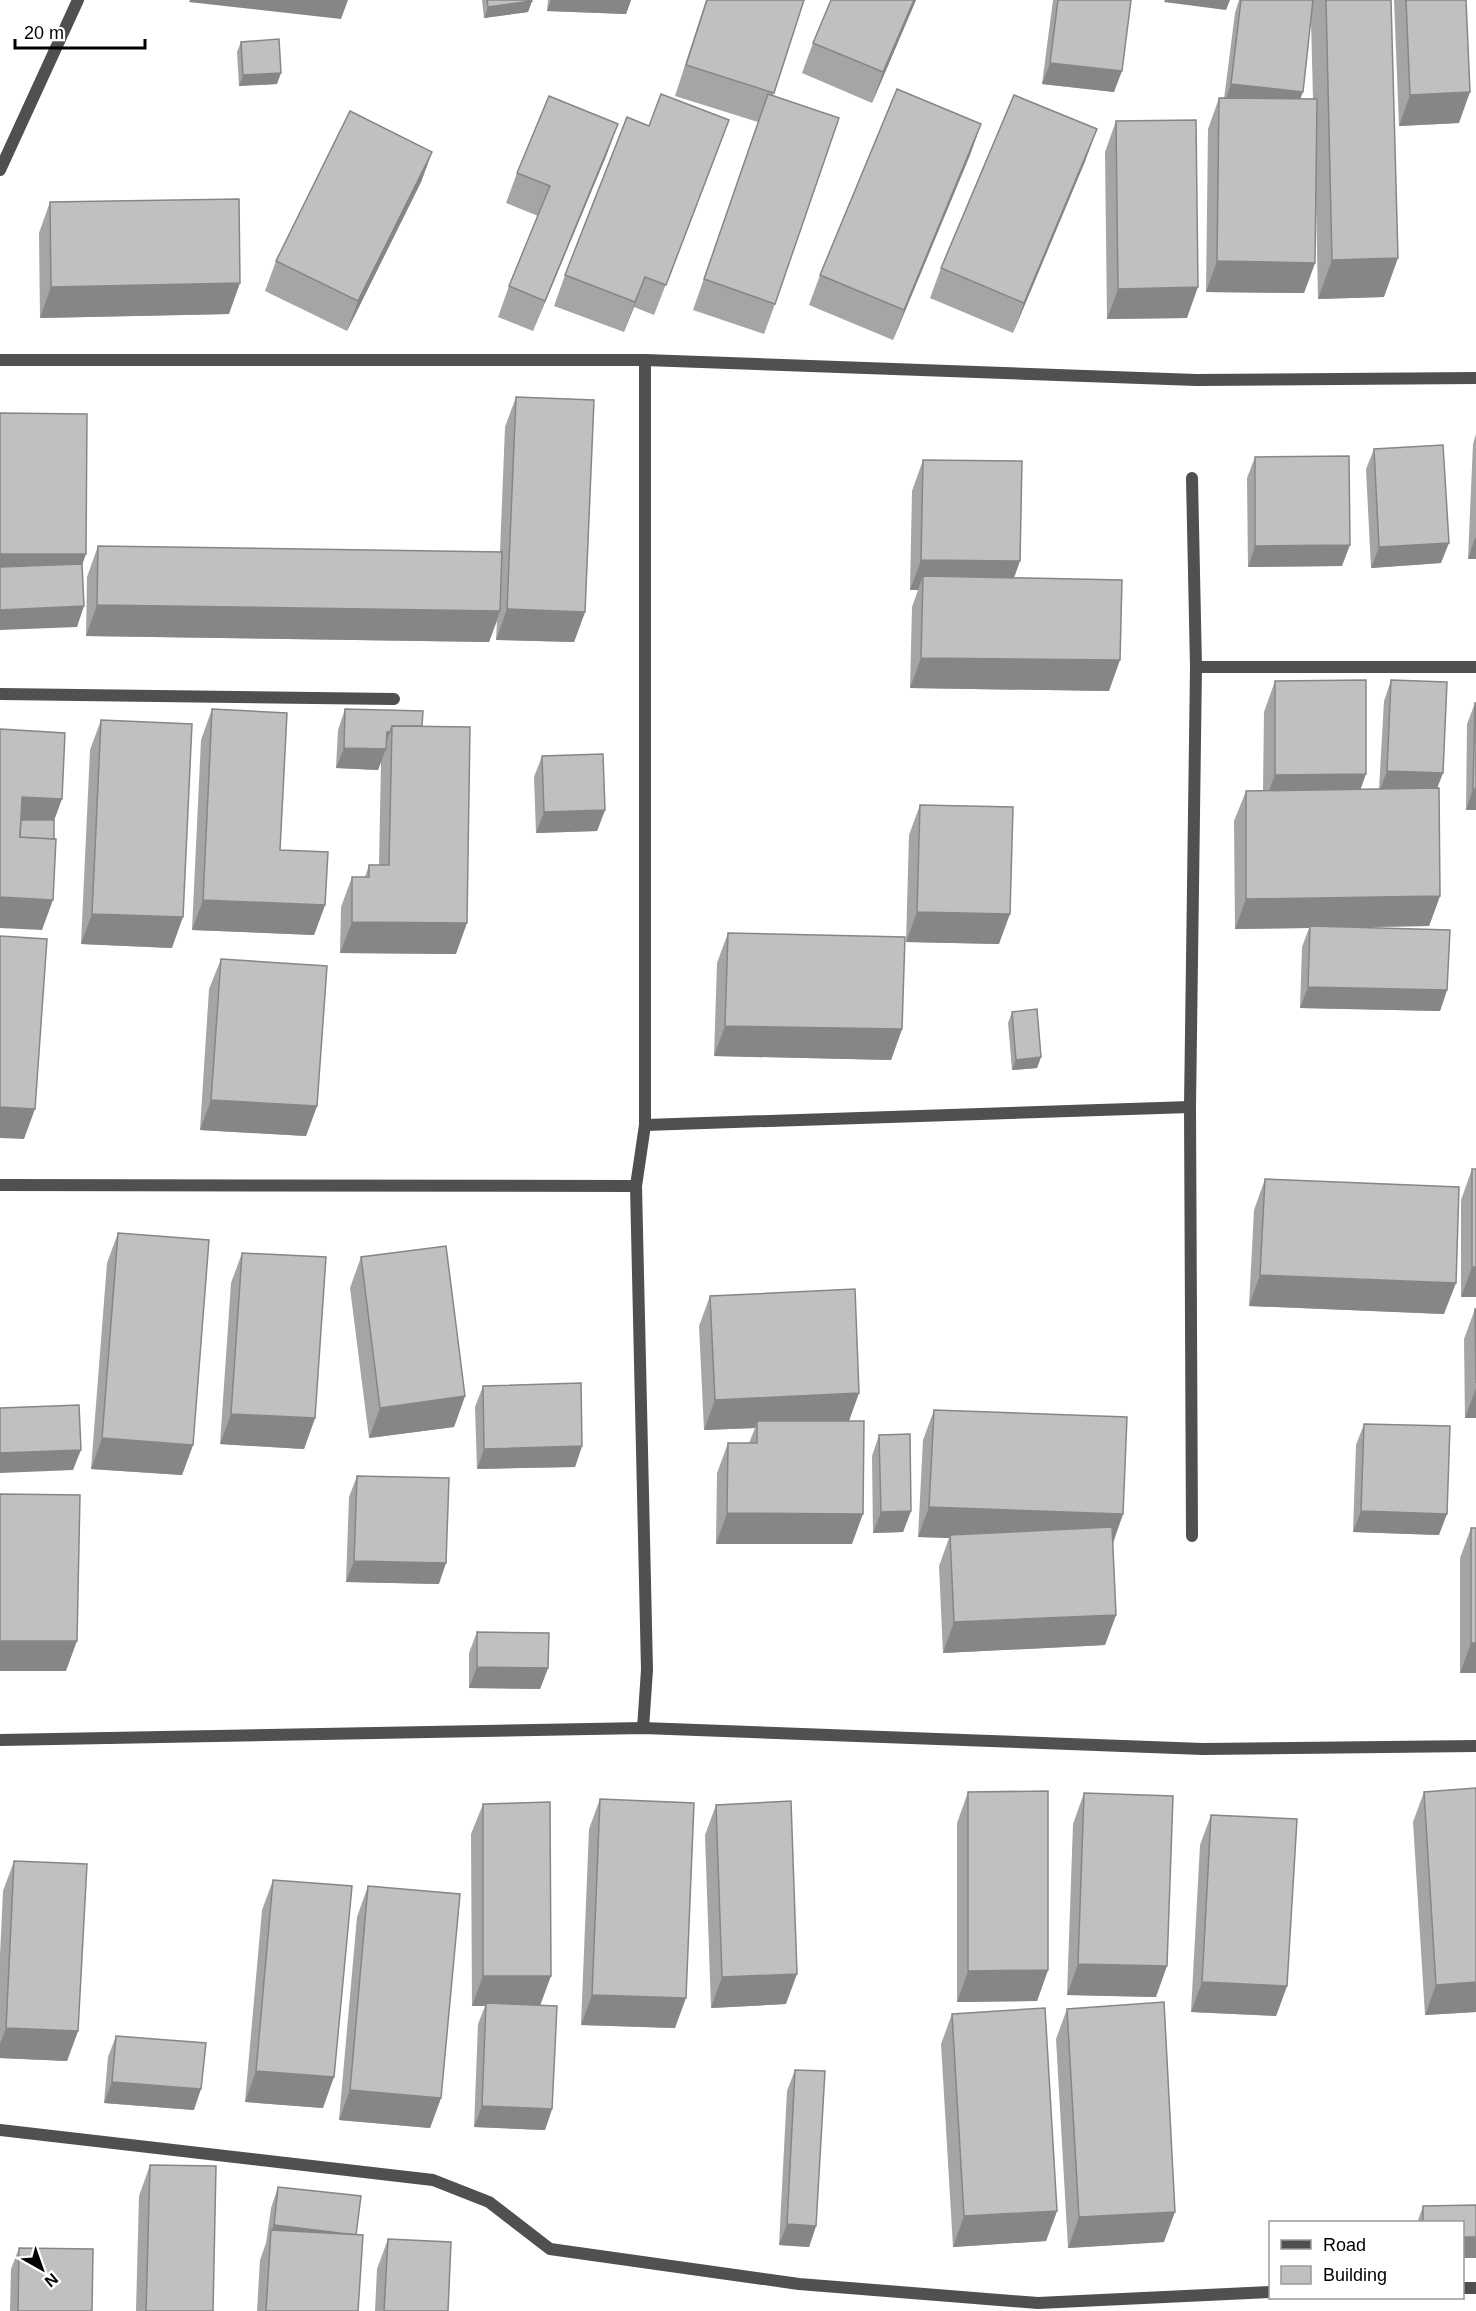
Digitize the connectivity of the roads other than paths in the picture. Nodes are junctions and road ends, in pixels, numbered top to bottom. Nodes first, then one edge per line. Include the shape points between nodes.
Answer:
1 (78, 0) edge
2 (0, 170) edge
3 (0, 360) edge
4 (645, 360) junction
5 (1476, 378) edge
6 (1192, 478) dead end
7 (1196, 667) junction
8 (1476, 667) edge
9 (0, 694) edge
10 (394, 699) dead end
11 (1190, 1107) junction
12 (645, 1125) junction
13 (0, 1185) edge
14 (636, 1186) junction
15 (1192, 1536) dead end
16 (643, 1728) junction
17 (0, 1740) edge
18 (1476, 1746) edge
19 (0, 2130) edge
20 (1269, 2292) edge
21 (1038, 2307) edge

1 - 2 street
3 - 4 street
4 - 5 street via 1196,380
4 - 12 street
6 - 7 street
7 - 8 street
7 - 11 street
9 - 10 street
11 - 12 street
11 - 15 street
12 - 14 street
13 - 14 street
14 - 16 street via 647,1670
16 - 17 street
16 - 18 street via 1203,1749
19 - 21 street via 433,2180 489,2202 550,2249 799,2284
20 - 21 street

